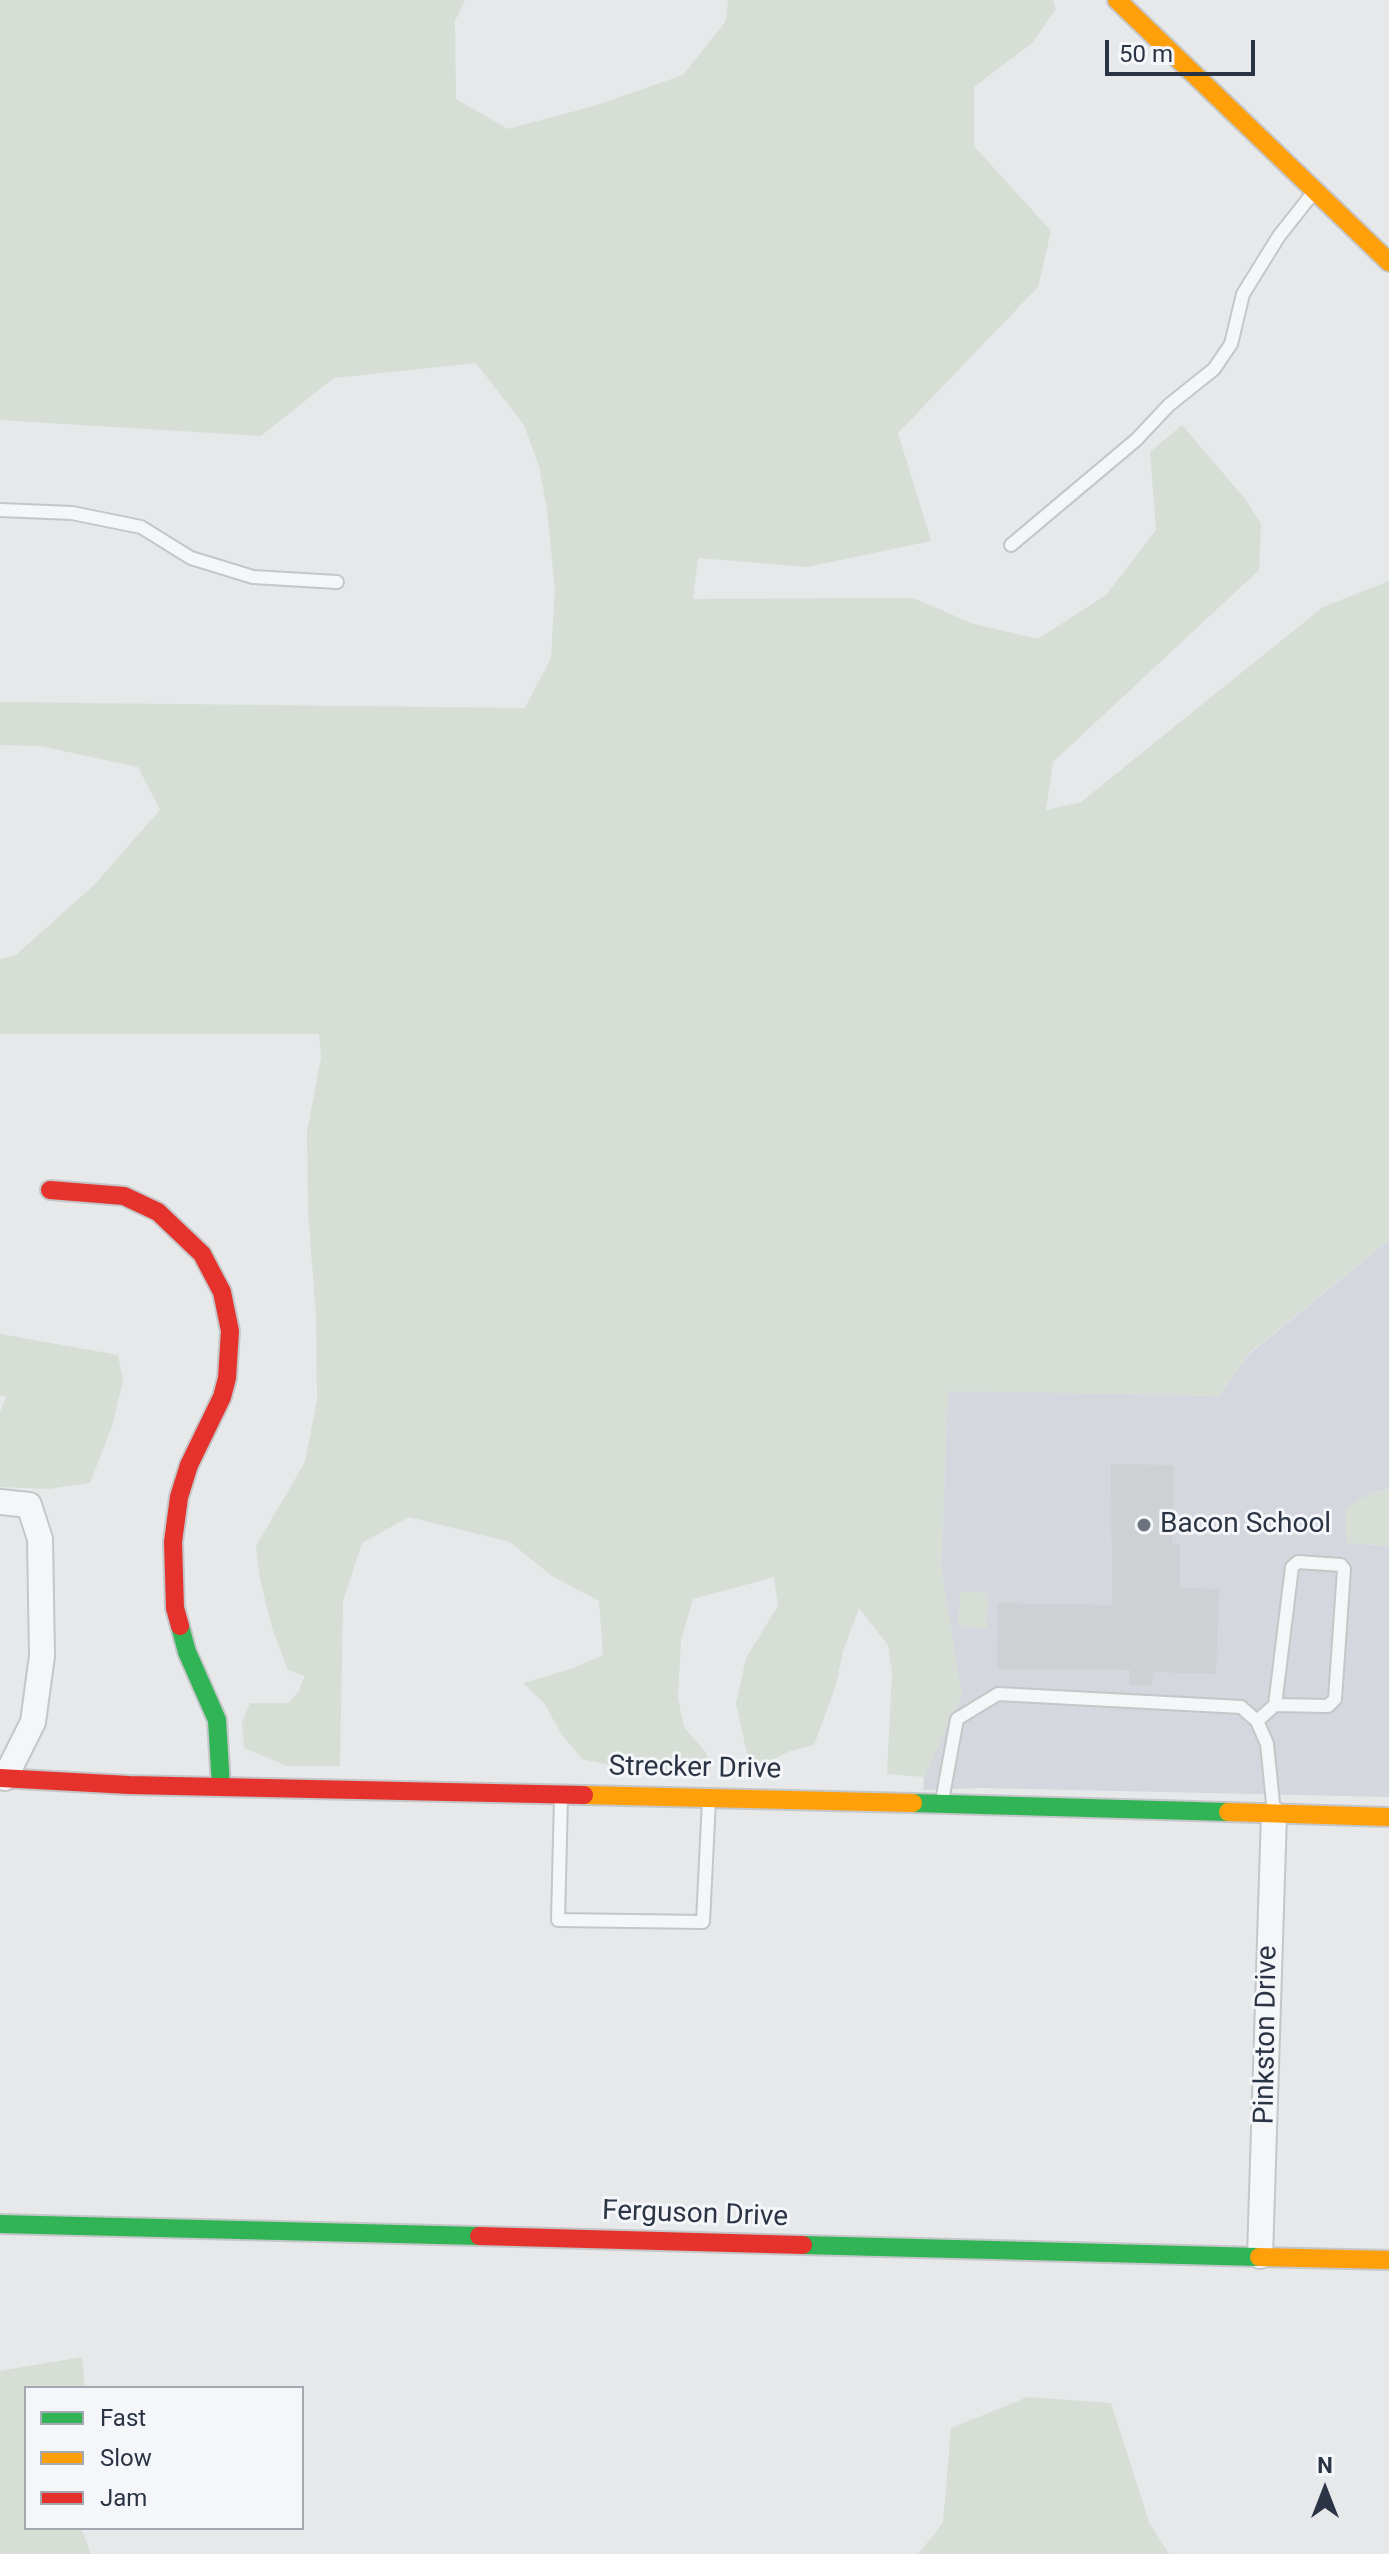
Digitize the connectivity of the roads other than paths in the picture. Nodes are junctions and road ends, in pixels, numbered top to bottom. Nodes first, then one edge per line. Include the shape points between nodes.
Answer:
1 (1117, 0) edge
2 (1315, 190) junction
3 (1389, 262) edge
4 (0, 510) edge
5 (1011, 545) dead end
6 (337, 582) dead end
7 (50, 1190) dead end
8 (0, 1502) edge
9 (1275, 1705) junction
10 (1257, 1721) junction
11 (3, 1778) edge
12 (221, 1786) junction
13 (561, 1795) junction
14 (709, 1798) junction
15 (941, 1804) junction
16 (1274, 1814) junction
17 (1389, 1817) edge
18 (0, 2224) edge
19 (1260, 2256) junction
20 (1389, 2260) edge

1 - 2 street
2 - 3 street
2 - 5 lane via 1243,294 1231,344 1214,369
4 - 6 lane via 72,513 141,527 191,558 253,577
7 - 12 street via 124,1196 158,1212 202,1254 222,1292 230,1331 227,1378 189,1465 173,1542 175,1608 187,1652 217,1720
8 - 11 street via 29,1505 40,1539 42,1656 33,1722
9 - 9 lane via 1292,1567 1298,1562 1341,1565 1335,1699 1328,1706
9 - 10 lane
10 - 15 lane via 1241,1707 998,1694 957,1719
10 - 16 lane via 1267,1744
11 - 12 street, Strecker Drive
12 - 13 street, Strecker Drive
13 - 14 street, Strecker Drive
13 - 14 lane via 558,1920 703,1922
14 - 15 street, Strecker Drive
15 - 16 street, Strecker Drive
16 - 17 street, Strecker Drive
16 - 19 street, Pinkston Drive
18 - 19 street, Ferguson Drive
19 - 20 street, Ferguson Drive

